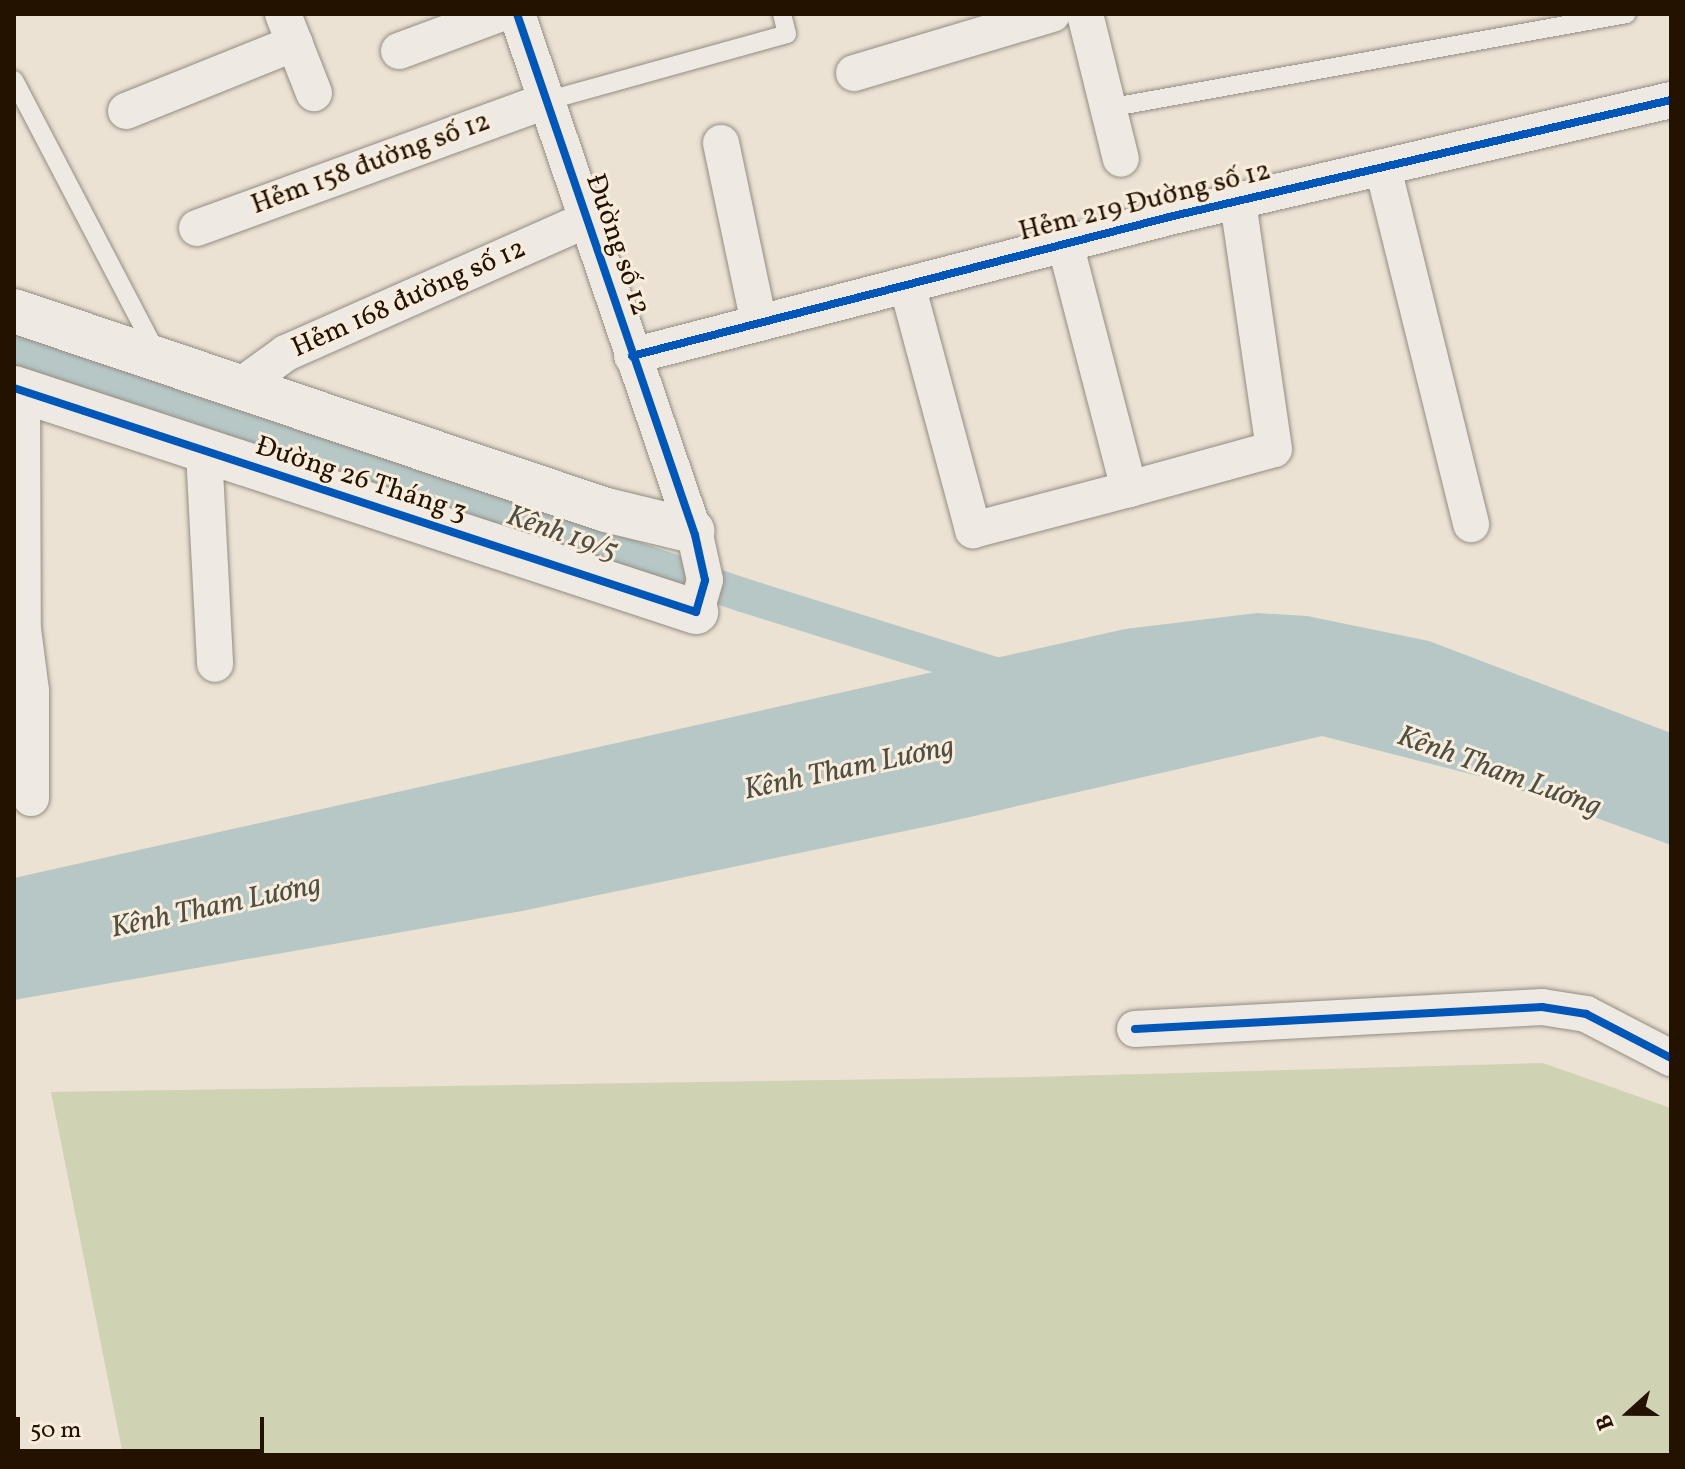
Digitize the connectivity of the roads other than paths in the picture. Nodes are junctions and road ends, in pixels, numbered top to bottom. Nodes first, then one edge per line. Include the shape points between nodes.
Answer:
1 (499, 14) edge
2 (517, 14) edge
3 (782, 14) edge
4 (1052, 14) edge
5 (1085, 14) edge
6 (1627, 14) edge
7 (289, 29) edge
8 (399, 51) dead end
9 (854, 73) dead end
10 (14, 80) edge
11 (314, 93) dead end
12 (1671, 100) edge
13 (546, 101) junction
14 (1108, 108) junction
15 (126, 111) dead end
16 (721, 143) dead end
17 (1121, 159) dead end
18 (1383, 168) junction
19 (1238, 201) junction
20 (584, 221) junction
21 (197, 228) dead end
22 (1065, 244) junction
23 (907, 285) junction
24 (14, 311) edge
25 (759, 323) junction
26 (632, 356) junction
27 (159, 360) junction
28 (239, 387) junction
29 (18, 389) edge
30 (204, 452) junction
31 (1129, 489) junction
32 (1471, 524) dead end
33 (694, 533) junction
34 (696, 612) joint
35 (215, 664) dead end
36 (22, 690) edge
37 (31, 798) dead end
38 (1135, 1029) dead end
39 (1671, 1058) edge

1 - 8 street
2 - 13 street, Đường số 12
3 - 13 lane via 787,34
4 - 9 street
5 - 14 street
6 - 14 lane
7 - 11 street
7 - 15 street
10 - 27 lane via 126,286
12 - 18 street, Hẻm 219 Đường số 12
13 - 20 street, Đường số 12
13 - 21 street, Hẻm 158 đường số 12
14 - 17 street
16 - 25 street
18 - 19 street, Hẻm 219 Đường số 12
18 - 32 street
19 - 22 street, Hẻm 219 Đường số 12
19 - 31 street via 1274,449
20 - 26 street, Đường số 12
20 - 28 street, Hẻm 168 đường số 12 via 286,353
22 - 23 street, Hẻm 219 Đường số 12
22 - 31 street
23 - 25 street, Hẻm 219 Đường số 12
23 - 31 street via 973,530
24 - 27 street, Đường 26 Tháng 3
25 - 26 street, Hẻm 219 Đường số 12
26 - 33 street, Đường số 12
27 - 28 street, Đường 26 Tháng 3
28 - 33 street, Đường 26 Tháng 3 via 606,510
29 - 30 street, Đường 26 Tháng 3
29 - 36 street
30 - 34 street, Đường 26 Tháng 3
30 - 35 street
33 - 34 street, Đường số 12 via 705,580
36 - 37 street
38 - 39 street via 1542,1007 1586,1014

